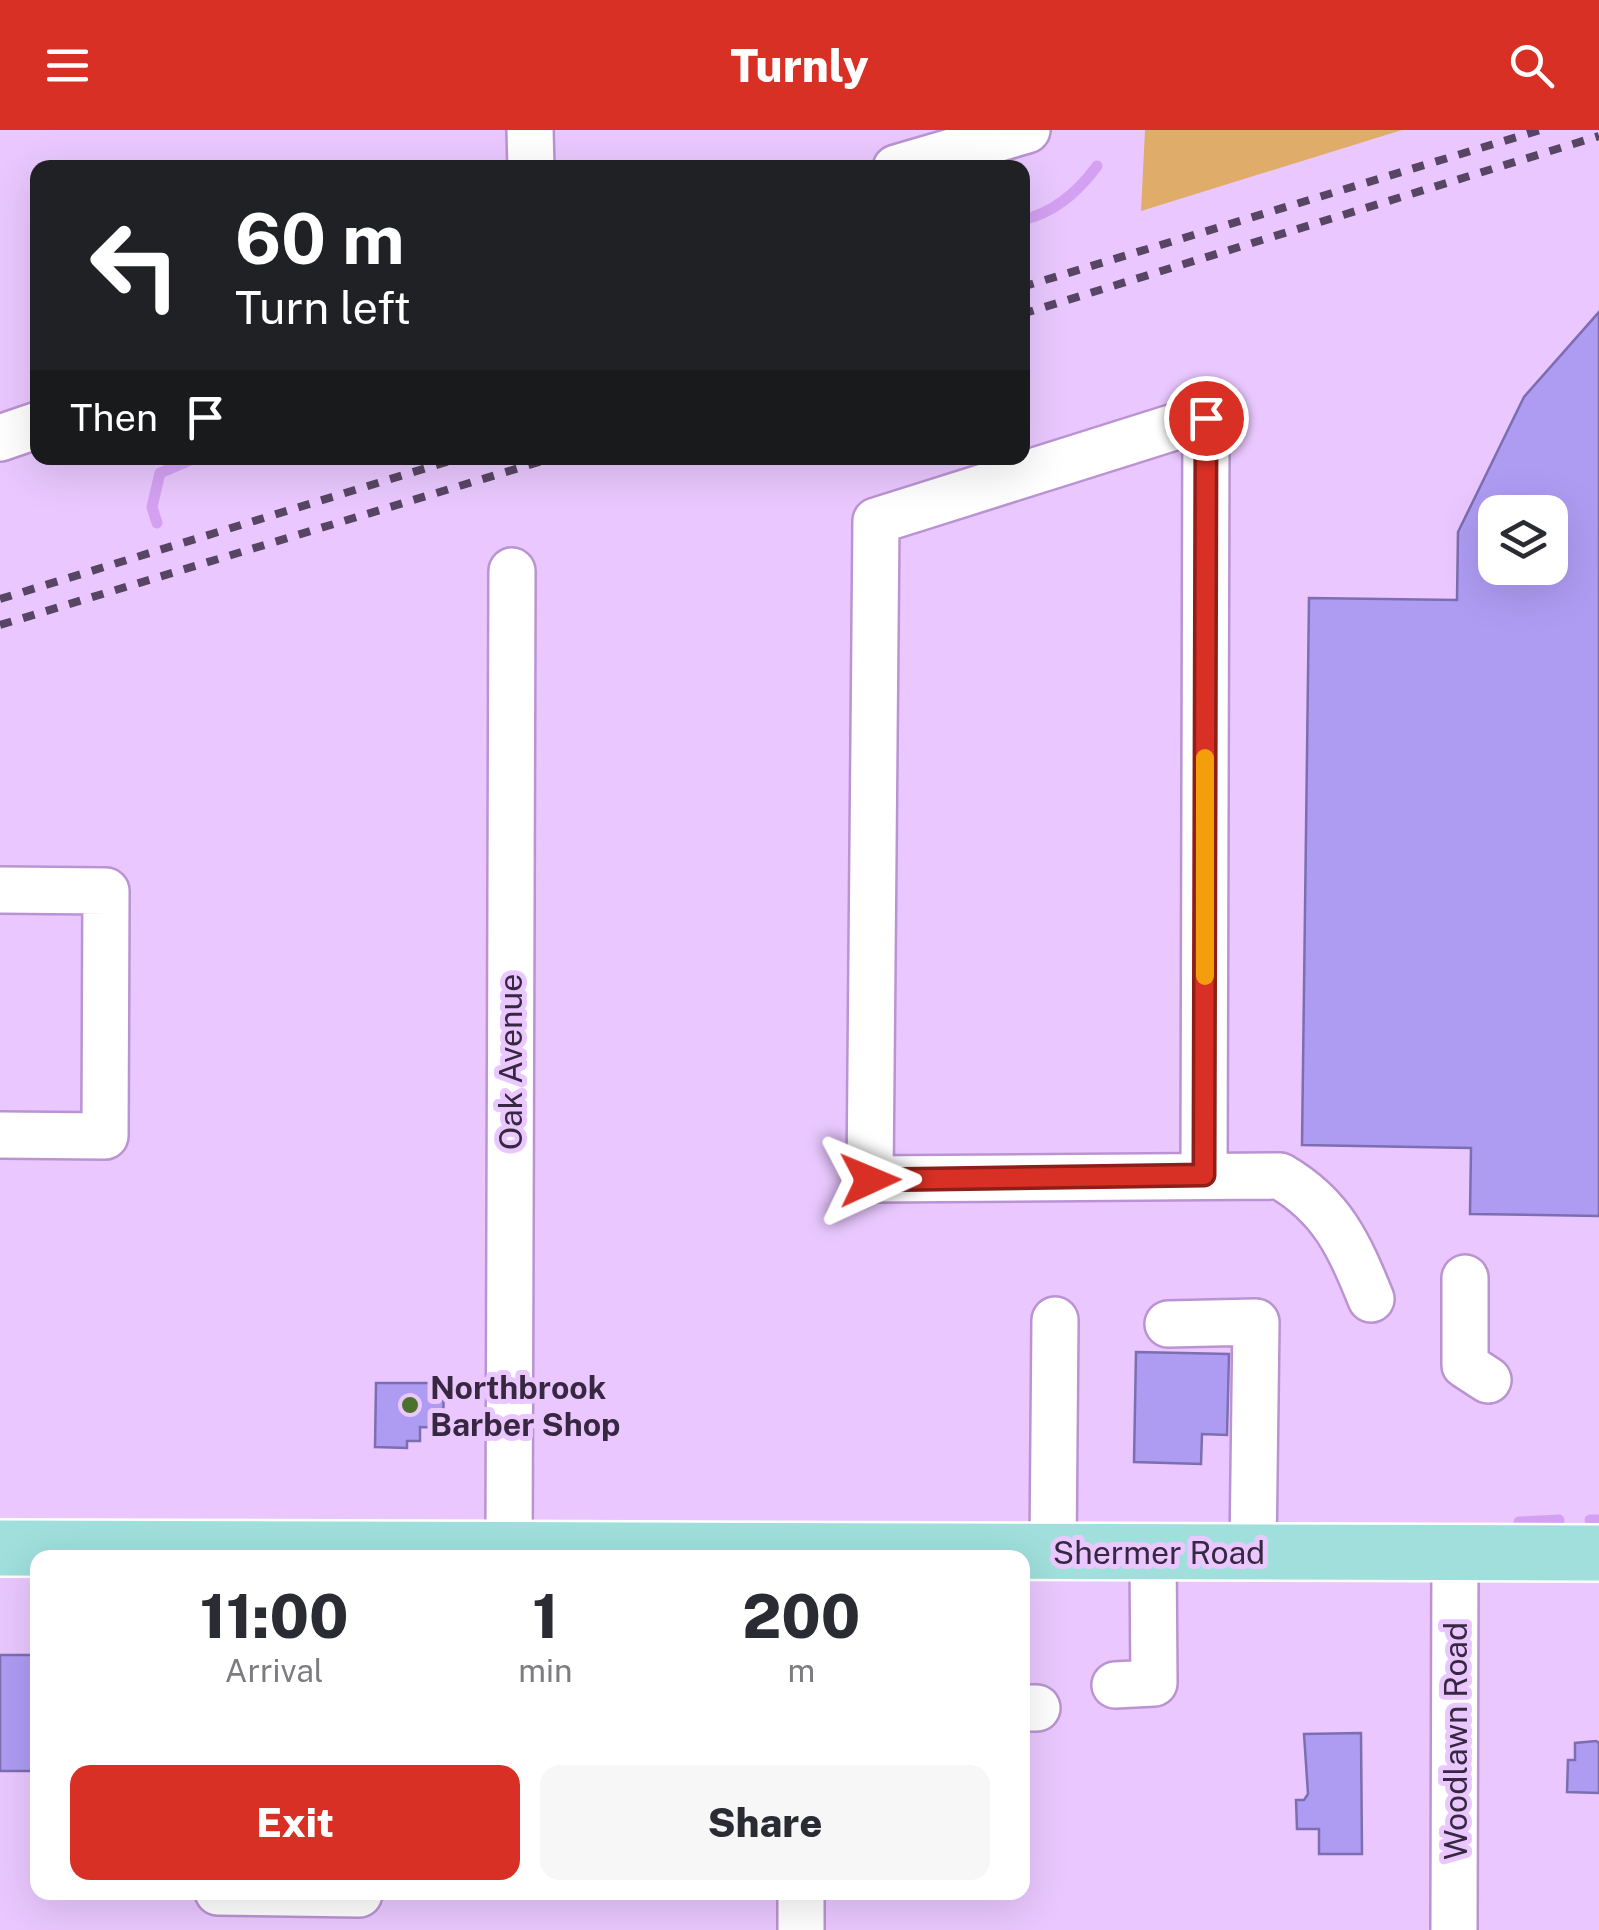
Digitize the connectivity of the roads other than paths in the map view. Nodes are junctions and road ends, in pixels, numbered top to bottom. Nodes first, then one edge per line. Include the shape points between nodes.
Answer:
1 (530, 130) edge
2 (1027, 130) edge
3 (531, 160) edge
4 (924, 160) edge
5 (30, 428) edge
6 (0, 438) edge
7 (512, 571) dead end
8 (0, 890) edge
9 (0, 1135) edge
10 (1204, 1175) junction
11 (1465, 1278) dead end
12 (1371, 1299) dead end
13 (1054, 1320) dead end
14 (1168, 1324) dead end
15 (1488, 1380) dead end
16 (0, 1548) edge
17 (72, 1550) edge
18 (509, 1550) edge
19 (1030, 1552) edge
20 (1053, 1552) junction
21 (1153, 1552) junction
22 (1253, 1552) junction
23 (1455, 1552) junction
24 (1599, 1553) edge
25 (1115, 1684) dead end
26 (801, 1900) edge
27 (801, 1930) edge
28 (1454, 1930) edge

1 - 3 street
2 - 4 street
5 - 6 street
7 - 18 street, Oak Avenue
8 - 9 street via 106,891 104,1136
10 - 10 street via 870,1180 876,522 1206,418
10 - 12 street via 1280,1176 1309,1192 1348,1241
11 - 15 street via 1465,1366
13 - 20 street
14 - 22 street via 1256,1322
16 - 17 main road, Shermer Road
19 - 20 main road, Shermer Road
20 - 21 main road, Shermer Road
21 - 22 main road, Shermer Road
21 - 25 street via 1154,1683
22 - 23 main road, Shermer Road
23 - 24 main road, Shermer Road
23 - 28 street, Woodlawn Road
26 - 27 street

